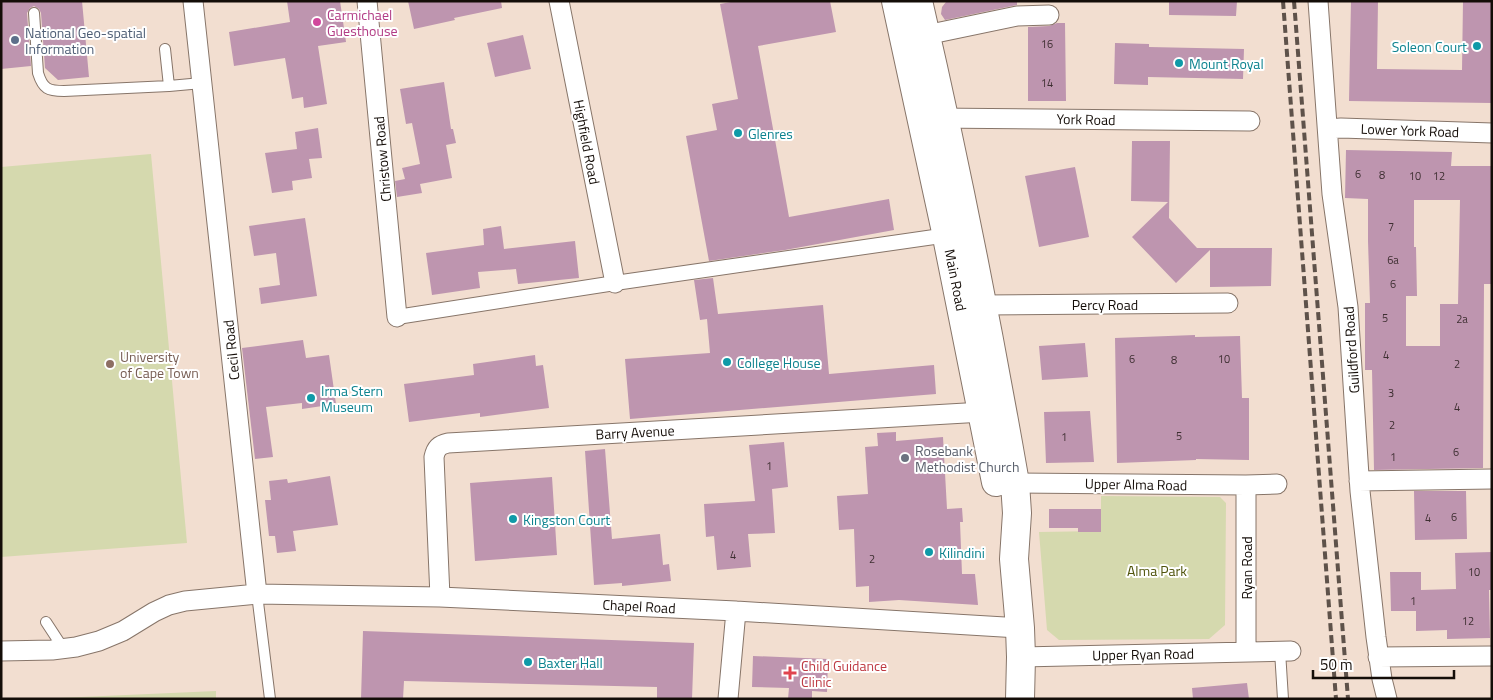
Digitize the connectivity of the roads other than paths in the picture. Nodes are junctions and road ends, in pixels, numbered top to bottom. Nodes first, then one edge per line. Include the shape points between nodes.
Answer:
1 (193, 1) edge
2 (367, 1) edge
3 (559, 1) edge
4 (896, 1) edge
5 (918, 1) edge
6 (1318, 1) edge
7 (34, 13) dead end
8 (1049, 15) dead end
9 (926, 35) junction
10 (165, 49) dead end
11 (202, 83) junction
12 (169, 86) junction
13 (933, 118) junction
14 (1250, 121) dead end
15 (1328, 129) junction
16 (1492, 132) edge
17 (934, 238) dead end
18 (615, 283) junction
19 (1228, 303) dead end
20 (983, 305) junction
21 (397, 318) joint
22 (983, 412) junction
23 (1492, 479) edge
24 (1359, 481) junction
25 (1006, 483) junction
26 (1276, 484) dead end
27 (1246, 486) junction
28 (257, 594) junction
29 (440, 597) junction
30 (736, 611) junction
31 (46, 622) dead end
32 (1020, 628) junction
33 (63, 648) junction
34 (1, 651) edge
35 (1278, 651) joint
36 (1246, 652) junction
37 (1492, 656) edge
38 (1021, 657) junction
39 (1378, 657) junction
40 (270, 699) edge
41 (728, 699) edge
42 (1020, 699) edge
43 (1283, 699) edge
44 (1386, 699) edge

1 - 11 street, Cecil Road
2 - 21 street, Christow Road
3 - 18 street, Highfield Road
4 - 13 main road, Main Road
5 - 9 main road, Main Road
6 - 15 street, Guildford Road
7 - 12 lane via 38,73 50,90
8 - 9 street via 1018,16
9 - 13 main road, Main Road
10 - 12 lane
11 - 12 lane
11 - 28 street, Cecil Road
13 - 14 street, York Road
13 - 20 main road, Main Road
13 - 22 main road, Main Road
15 - 16 street, Lower York Road
15 - 24 street, Guildford Road via 1332,194 1348,307
17 - 18 street
18 - 21 street
19 - 20 street, Percy Road
20 - 25 main road, Main Road
22 - 25 main road, Main Road
22 - 29 street, Barry Avenue via 448,442 436,450 434,457
23 - 24 street
24 - 39 street, Guildford Road
25 - 27 street, Upper Alma Road
25 - 32 main road, Main Road
26 - 27 street, Upper Alma Road
27 - 36 street, Ryan Road
28 - 29 street, Chapel Road
28 - 33 street, Chapel Road via 169,605 99,641
28 - 40 lane, Cecil Road
29 - 30 street, Chapel Road
30 - 32 street, Chapel Road
30 - 41 street
31 - 33 lane
32 - 38 main road, Main Road
33 - 34 street, Chapel Road
35 - 36 street, Upper Ryan Road
35 - 43 lane
36 - 38 street, Upper Ryan Road
37 - 39 street
38 - 42 main road, Main Road
39 - 44 street, Guildford Road

